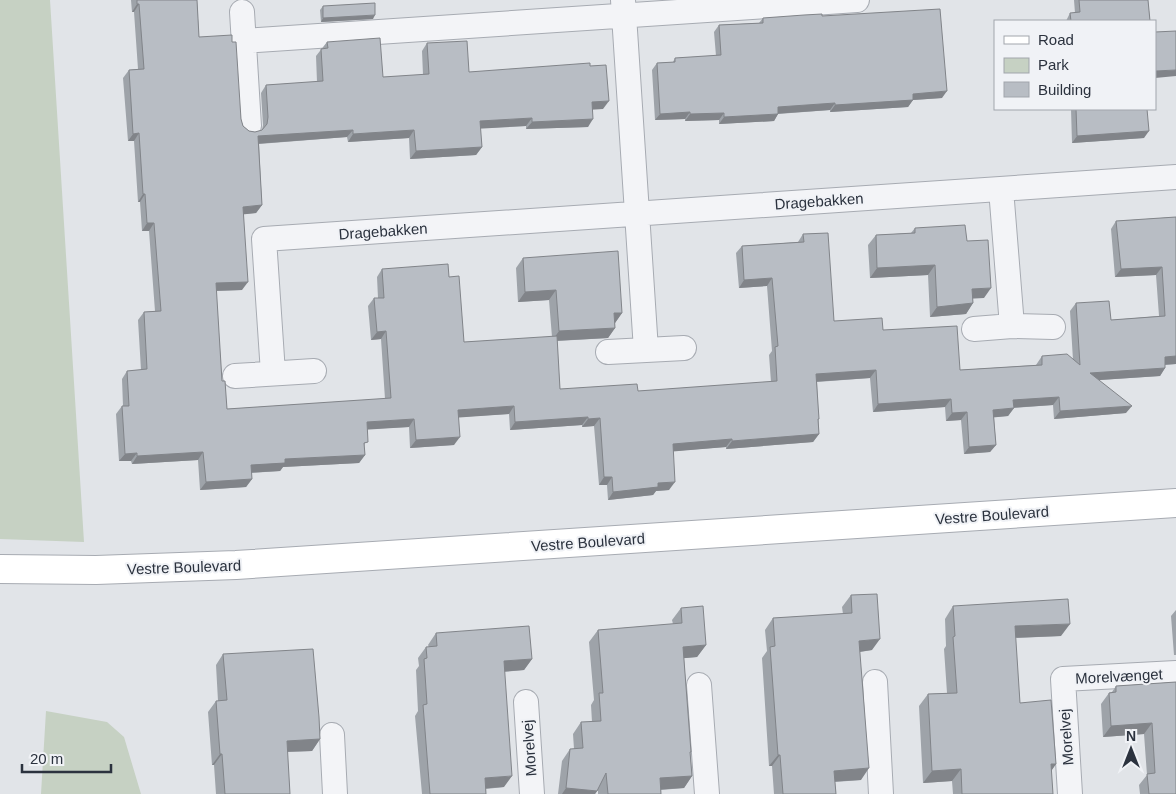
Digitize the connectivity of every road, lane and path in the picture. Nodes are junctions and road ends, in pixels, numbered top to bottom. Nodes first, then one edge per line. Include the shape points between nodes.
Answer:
1 (857, 0) edge
2 (623, 8) edge
3 (242, 12) dead end
4 (244, 41) junction
5 (249, 126) dead end
6 (1176, 177) edge
7 (1001, 189) junction
8 (637, 214) junction
9 (1012, 326) junction
10 (1053, 327) dead end
11 (974, 329) dead end
12 (684, 348) dead end
13 (646, 350) junction
14 (608, 352) dead end
15 (314, 371) dead end
16 (273, 373) junction
17 (235, 376) dead end
18 (1176, 503) edge
19 (0, 569) edge
20 (1176, 673) edge
21 (1063, 679) joint
22 (875, 682) dead end
23 (700, 685) dead end
24 (526, 702) dead end
25 (332, 735) dead end
26 (335, 794) edge
27 (532, 794) edge
28 (706, 794) edge
29 (881, 794) edge
30 (1070, 794) edge

1 - 2 street
2 - 4 street
2 - 8 street
3 - 4 street
4 - 5 street
6 - 7 street, Dragebakken
7 - 8 street, Dragebakken
7 - 9 street
8 - 13 street
8 - 16 street, Dragebakken via 264,239
9 - 10 street
9 - 11 street
12 - 13 street
13 - 14 street
15 - 16 street
16 - 17 street
18 - 19 street, Vestre Boulevard via 236,565 96,570
20 - 21 street, Morelvænget
21 - 30 street, Morelvej
22 - 29 street
23 - 28 street
24 - 27 street, Morelvej
25 - 26 street

